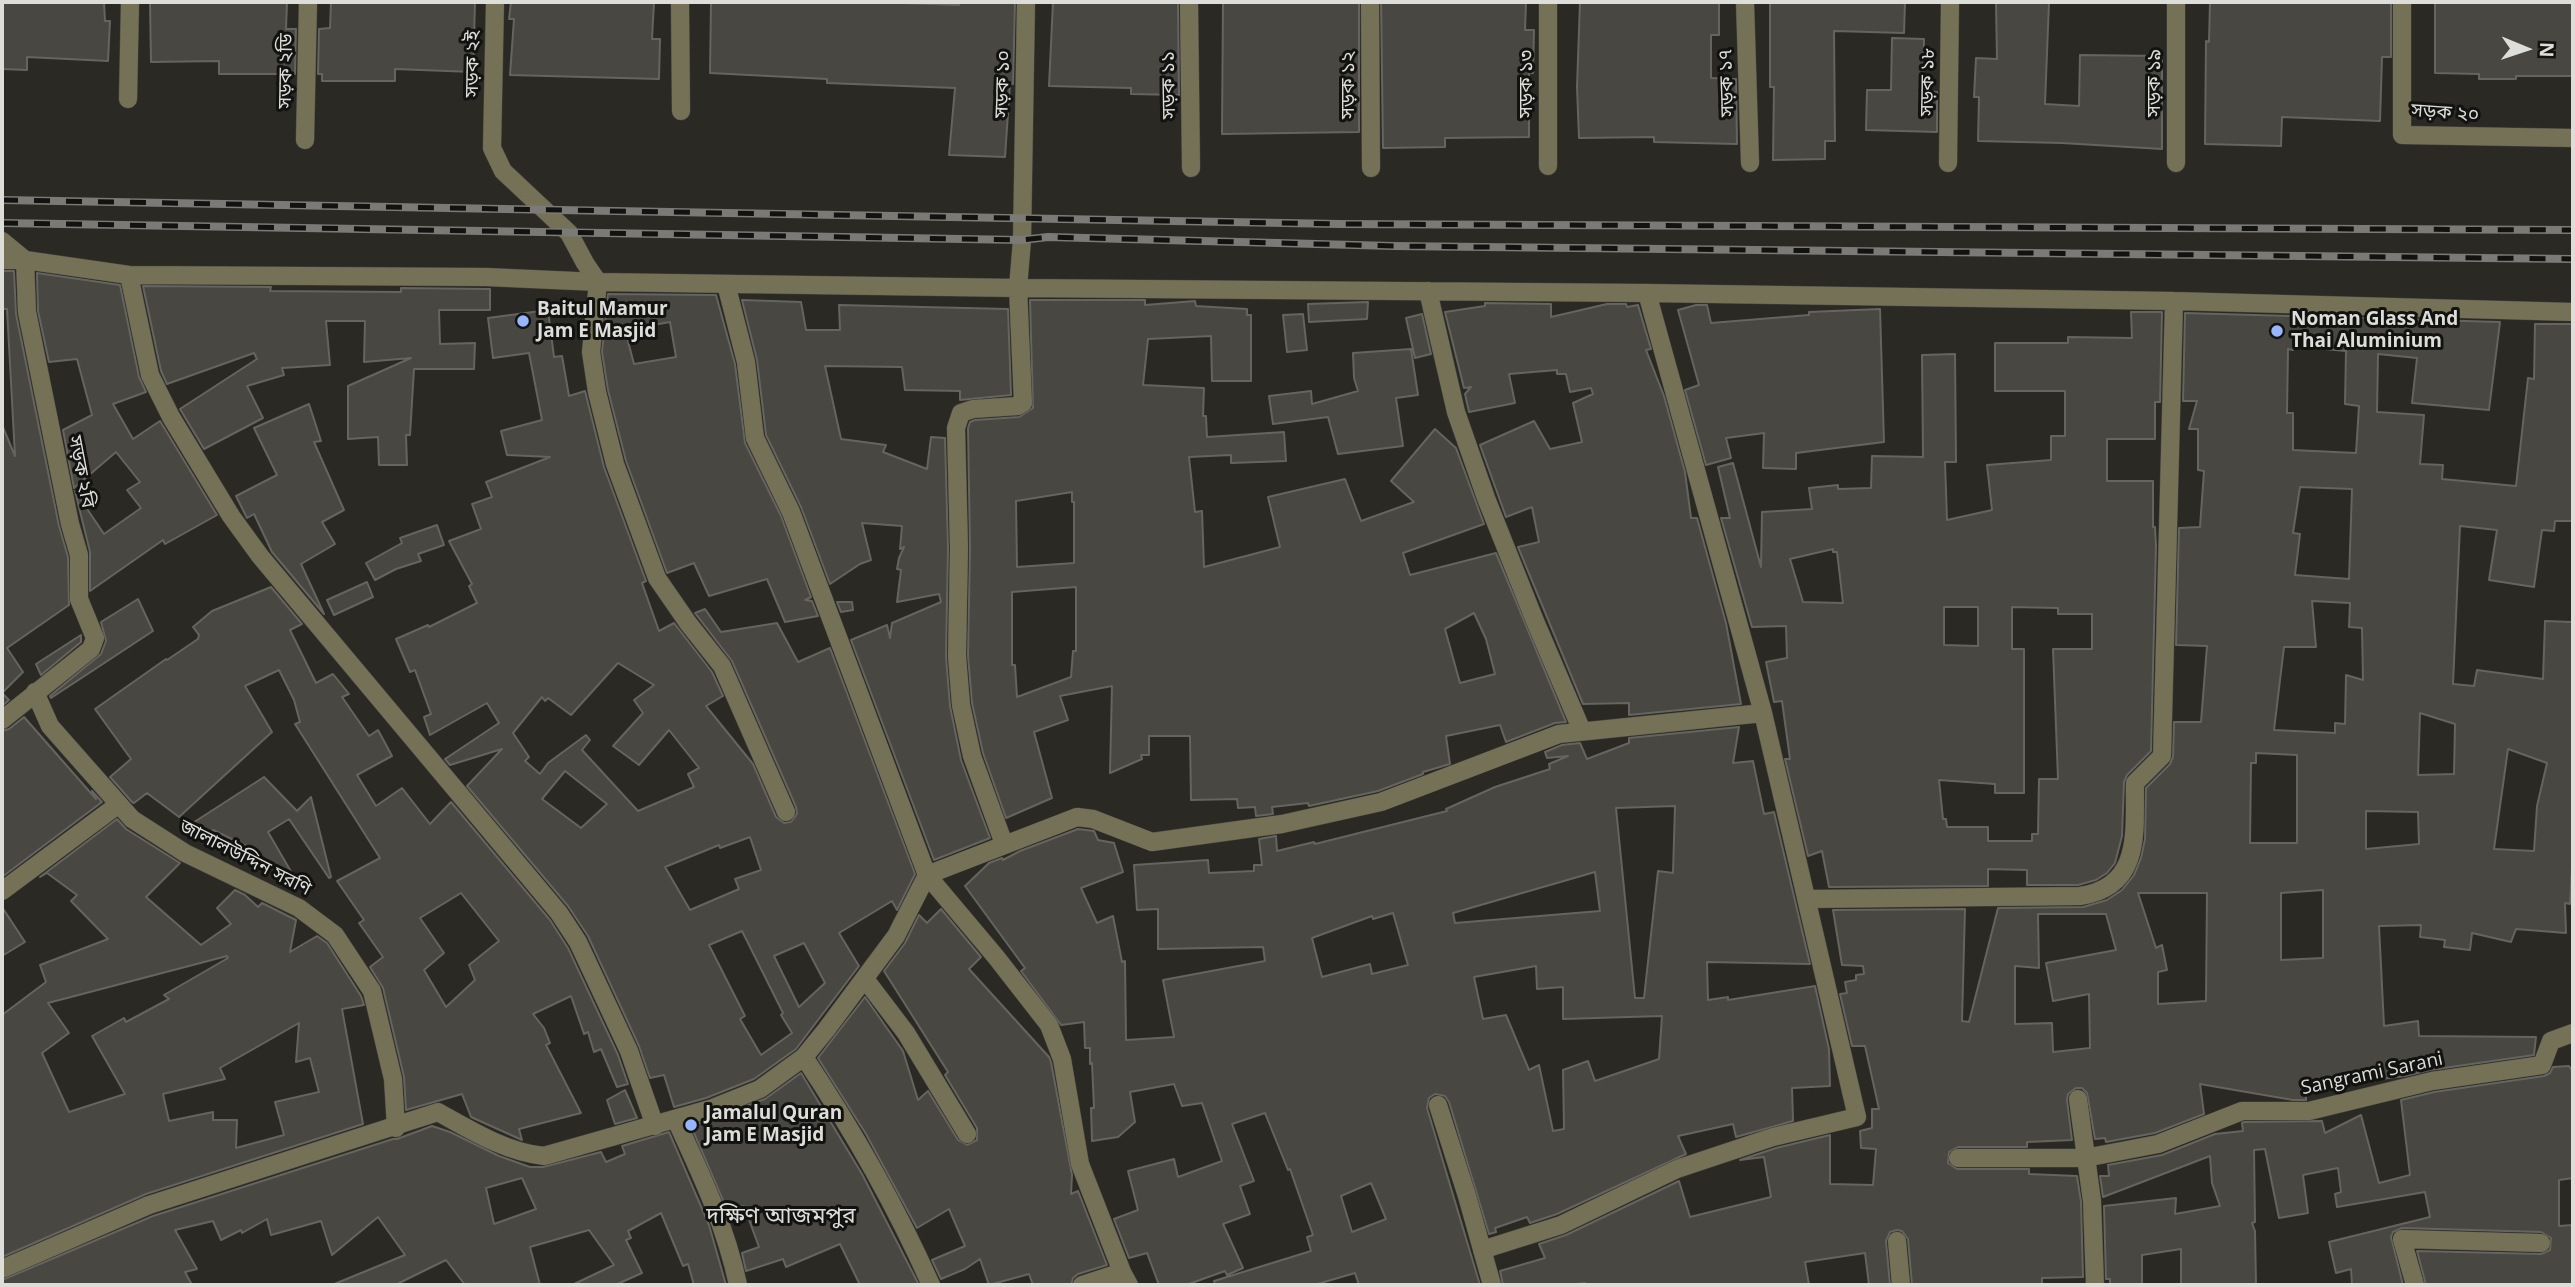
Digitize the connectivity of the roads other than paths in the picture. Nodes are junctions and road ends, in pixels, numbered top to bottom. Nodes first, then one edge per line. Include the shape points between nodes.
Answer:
1 (130, 2) edge
2 (308, 2) edge
3 (495, 2) edge
4 (680, 2) edge
5 (1026, 2) edge
6 (1189, 2) edge
7 (1370, 2) edge
8 (1548, 2) edge
9 (1745, 2) edge
10 (1950, 2) edge
11 (2176, 2) edge
12 (2402, 2) edge
13 (128, 99) dead end
14 (681, 111) dead end
15 (2573, 138) edge
16 (305, 141) dead end
17 (1750, 163) dead end
18 (1948, 163) dead end
19 (2176, 163) dead end
20 (1548, 166) dead end
21 (1191, 168) dead end
22 (1371, 168) dead end
23 (2, 241) edge
24 (2, 260) edge
25 (25, 260) junction
26 (130, 275) junction
27 (598, 282) junction
28 (726, 284) junction
29 (1018, 288) junction
30 (1428, 291) junction
31 (1647, 293) junction
32 (2174, 301) junction
33 (2573, 312) edge
34 (35, 692) junction
35 (1763, 713) junction
36 (2, 720) edge
37 (1582, 731) junction
38 (119, 804) junction
39 (786, 812) dead end
40 (1004, 844) junction
41 (927, 875) junction
42 (2, 891) edge
43 (1808, 899) junction
44 (865, 979) junction
45 (2573, 1033) edge
46 (804, 1057) junction
47 (2078, 1099) dead end
48 (1438, 1105) dead end
49 (676, 1120) junction
50 (655, 1126) junction
51 (396, 1128) junction
52 (967, 1135) dead end
53 (1958, 1158) dead end
54 (2085, 1158) junction
55 (1897, 1241) dead end
56 (2541, 1242) dead end
57 (1482, 1250) junction
58 (2, 1269) edge
59 (1126, 1279) edge
60 (738, 1285) edge
61 (931, 1285) edge
62 (1082, 1285) edge
63 (1492, 1285) edge
64 (1901, 1285) edge
65 (2095, 1285) edge
66 (2415, 1285) edge

1 - 13 street
2 - 16 street, সড়ক ২ডি
3 - 27 street, সড়ক ২ই via 492,148 503,171 569,233
4 - 14 street
5 - 29 street, সড়ক ১০
6 - 21 street, সড়ক ১১
7 - 22 street, সড়ক ১২
8 - 20 street, সড়ক ১৩
9 - 17 street, সড়ক ১৭
10 - 18 street, সড়ক ১৮
11 - 19 street, সড়ক ১৯
12 - 15 street, সড়ক ২০ via 2402,135
23 - 25 street
24 - 25 street
25 - 26 street
25 - 34 street, সড়ক ২বি via 27,312 79,555 79,598 95,638 91,649
26 - 27 street
26 - 50 street via 150,375 231,516 559,913 578,942 629,1051
27 - 28 street
27 - 39 street via 591,352 615,464 657,578 722,666
28 - 29 street
28 - 41 street via 746,362 755,438 791,512
29 - 30 street
29 - 40 street, সড়ক ১০ via 1023,403 961,412 956,428 961,705 972,757
30 - 31 street
30 - 37 street via 1456,412 1477,473
31 - 32 street
31 - 35 street
32 - 33 street
32 - 43 street via 2162,756 2135,783 2134,847 2124,872 2101,890 2080,896
34 - 36 street
34 - 38 street, জালালউদ্দিন সরণি via 50,726
35 - 37 street
35 - 43 street
37 - 40 street via 1559,734 1381,802 1282,824 1152,842 1093,818 1077,817
38 - 42 street
38 - 51 street, জালালউদ্দিন সরণি via 132,819 185,853 299,908 335,934 372,991 393,1079
40 - 41 street
41 - 44 street via 896,936
41 - 59 street via 1049,1025 1062,1059 1080,1164
43 - 57 street via 1857,1117 1773,1137 1677,1169 1561,1226
44 - 46 street
44 - 52 street via 906,1033
45 - 54 street, Sangrami Sarani via 2551,1041 2542,1065 2432,1081 2309,1111 2242,1111 2158,1144
46 - 49 street via 761,1089
46 - 61 street via 910,1237
47 - 54 street
48 - 57 street
49 - 50 street
49 - 60 street via 711,1198
50 - 51 street via 544,1156 523,1154 438,1112
51 - 58 street via 149,1205
53 - 54 street, Sangrami Sarani
54 - 65 street via 2092,1201
55 - 64 street
56 - 66 street via 2402,1239
57 - 63 street
59 - 62 street

